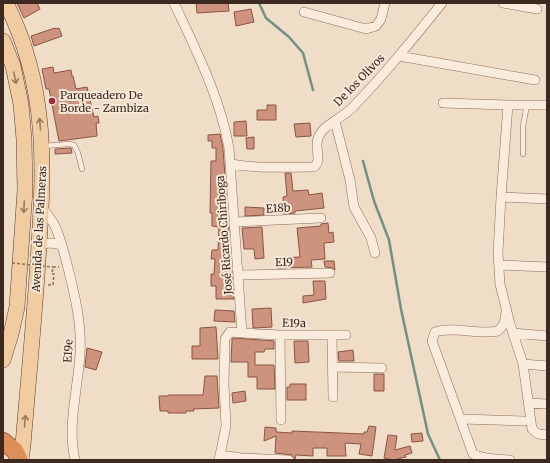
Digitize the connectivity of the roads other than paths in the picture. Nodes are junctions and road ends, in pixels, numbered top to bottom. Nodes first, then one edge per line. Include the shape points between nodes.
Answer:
1 (6, 3) edge
2 (174, 3) edge
3 (385, 3) edge
4 (442, 3) edge
5 (503, 3) edge
6 (537, 9) dead end
7 (304, 12) dead end
8 (3, 41) edge
9 (399, 56) junction
10 (535, 80) dead end
11 (443, 103) dead end
12 (508, 105) junction
13 (527, 105) junction
14 (547, 105) edge
15 (335, 121) junction
16 (42, 146) junction
17 (523, 154) dead end
18 (231, 164) junction
19 (82, 169) dead end
20 (500, 196) junction
21 (547, 200) edge
22 (42, 207) junction
23 (321, 218) dead end
24 (235, 222) junction
25 (39, 244) junction
26 (62, 245) junction
27 (375, 253) dead end
28 (499, 265) junction
29 (547, 267) edge
30 (330, 273) dead end
31 (239, 275) junction
32 (507, 311) junction
33 (513, 333) junction
34 (242, 334) junction
35 (280, 335) junction
36 (346, 335) dead end
37 (332, 336) junction
38 (547, 336) edge
39 (3, 360) edge
40 (523, 364) junction
41 (547, 366) edge
42 (333, 368) junction
43 (382, 368) dead end
44 (333, 397) dead end
45 (529, 403) junction
46 (547, 404) edge
47 (461, 419) junction
48 (281, 420) dead end
49 (524, 421) dead end
50 (547, 435) edge
51 (3, 441) edge
52 (23, 456) edge
53 (220, 457) edge
54 (75, 460) edge
55 (289, 460) edge
56 (510, 460) edge

16 -> 1 main road, Avenida de las Palmeras via 37,92 28,58
2 - 18 street, José Ricardo Chiriboga via 222,115
3 - 7 street via 381,19 376,26 366,29
4 - 9 street, De los Olivos
5 - 6 street
8 -> 39 main road, Avenida de las Palmeras via 13,66 21,104 25,190 17,307
9 - 10 street
9 - 15 street, De los Olivos via 351,110
11 - 12 street
12 - 13 street
12 - 20 street
13 - 14 street
13 - 17 lane via 523,126
15 - 18 street, De los Olivos via 318,135 319,160 314,167 275,168
15 - 27 street via 354,207 371,238
16 - 19 lane via 74,145
16 - 22 main road, Avenida de las Palmeras
18 - 24 street, José Ricardo Chiriboga
20 - 21 street
20 - 28 street
22 - 25 main road, Avenida de las Palmeras
22 - 26 street, E19e via 53,223
23 - 24 street, E18b
24 - 31 street, José Ricardo Chiriboga
25 - 26 street via 51,242
52 -> 25 main road, Avenida de las Palmeras
26 - 54 street, E19e via 80,331 72,426
28 - 29 street
28 - 32 street via 500,284
30 - 31 street, E19
31 - 34 street, José Ricardo Chiriboga
32 - 33 street
32 - 47 street via 504,324 498,331 435,332 432,340
33 - 38 street
33 - 40 street
34 - 35 street, E19a
34 - 53 street via 230,332 225,339 226,426
35 - 37 street, E19a
35 - 48 street
36 - 37 street, E19a
37 - 42 street
40 - 41 street
40 - 45 street
42 - 43 street
42 - 44 street
45 - 46 street
45 - 50 street via 532,429 538,434
47 - 49 street
47 - 56 street via 473,454 485,458
51 - 52 highway
53 - 55 street

